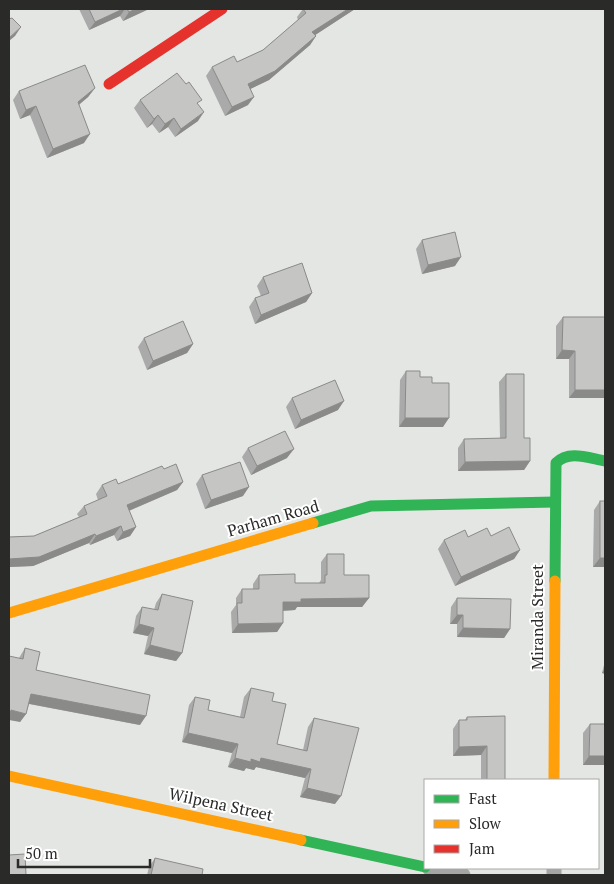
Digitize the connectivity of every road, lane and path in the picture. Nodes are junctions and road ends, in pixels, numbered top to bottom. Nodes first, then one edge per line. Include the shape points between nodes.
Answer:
1 (222, 9) edge
2 (206, 13) edge
3 (109, 84) dead end
4 (605, 461) edge
5 (555, 502) junction
6 (9, 613) edge
7 (9, 776) edge
8 (554, 779) edge
9 (424, 866) edge
10 (436, 869) edge
11 (463, 875) edge

1 - 2 street
2 - 3 street
4 - 5 street, Miranda Street via 563,456 556,463
5 - 6 street, Parham Road via 371,506
5 - 8 street, Miranda Street
7 - 9 street, Wilpena Street
10 - 11 street, Wilpena Street

